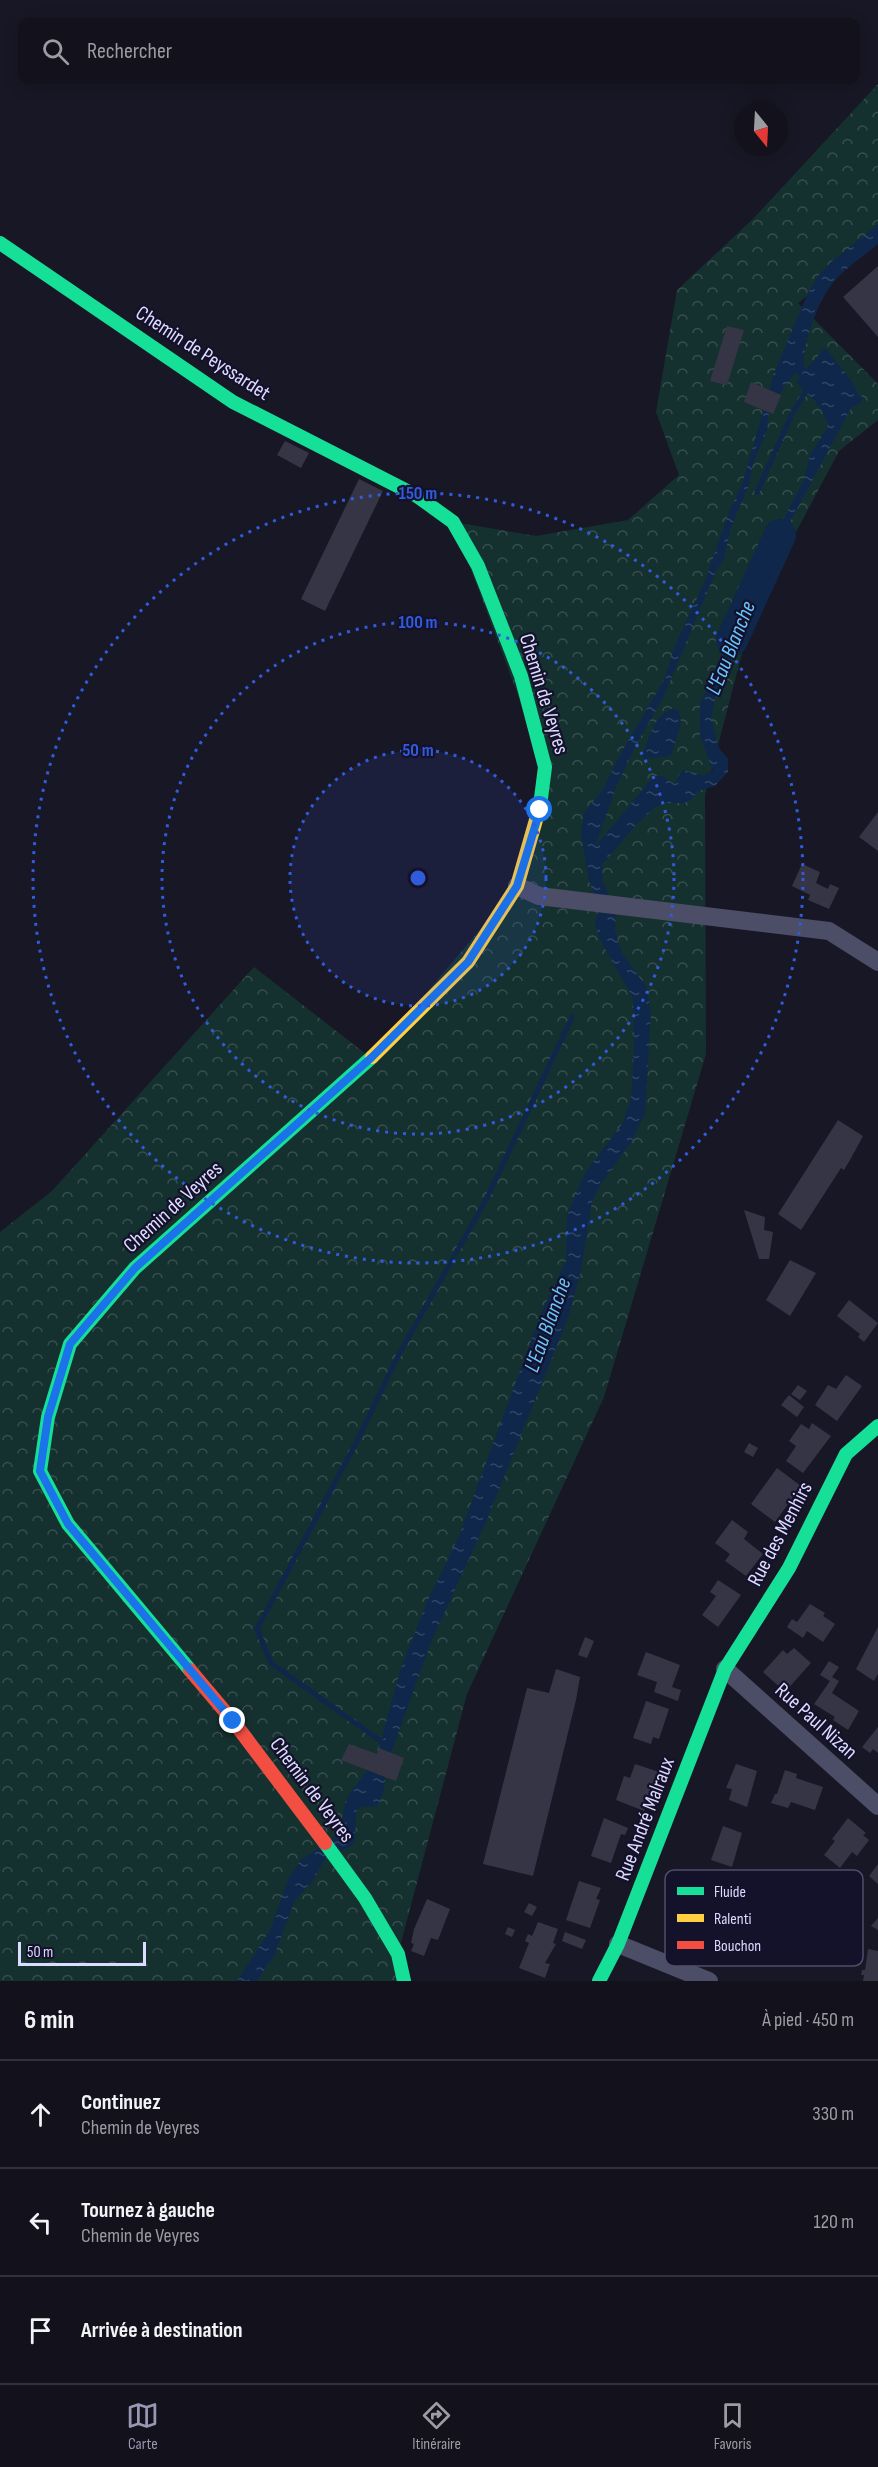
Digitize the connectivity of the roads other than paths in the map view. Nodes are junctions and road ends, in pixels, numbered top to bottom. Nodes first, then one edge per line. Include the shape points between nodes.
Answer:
1 (0, 243) edge
2 (453, 522) joint
3 (517, 886) junction
4 (878, 962) edge
5 (878, 1426) edge
6 (725, 1669) junction
7 (878, 1806) edge
8 (618, 1944) junction
9 (665, 1963) edge
10 (672, 1966) edge
11 (404, 1981) edge
12 (598, 1981) edge
13 (709, 1981) edge

1 - 2 street, Chemin de Peyssardet via 233,402 417,496
2 - 3 street, Chemin de Veyres via 478,566 521,676 544,767 540,810
3 - 4 street via 539,896 829,932
3 - 11 street, Chemin de Veyres via 468,962 371,1058 135,1268 70,1344 48,1417 40,1471 68,1524 233,1721 365,1898 398,1954
5 - 6 street, Rue des Menhirs via 846,1454 789,1568
6 - 7 street, Rue Paul Nizan
6 - 8 street, Rue André Malraux
8 - 9 street
8 - 12 street, Rue André Malraux
10 - 13 street

